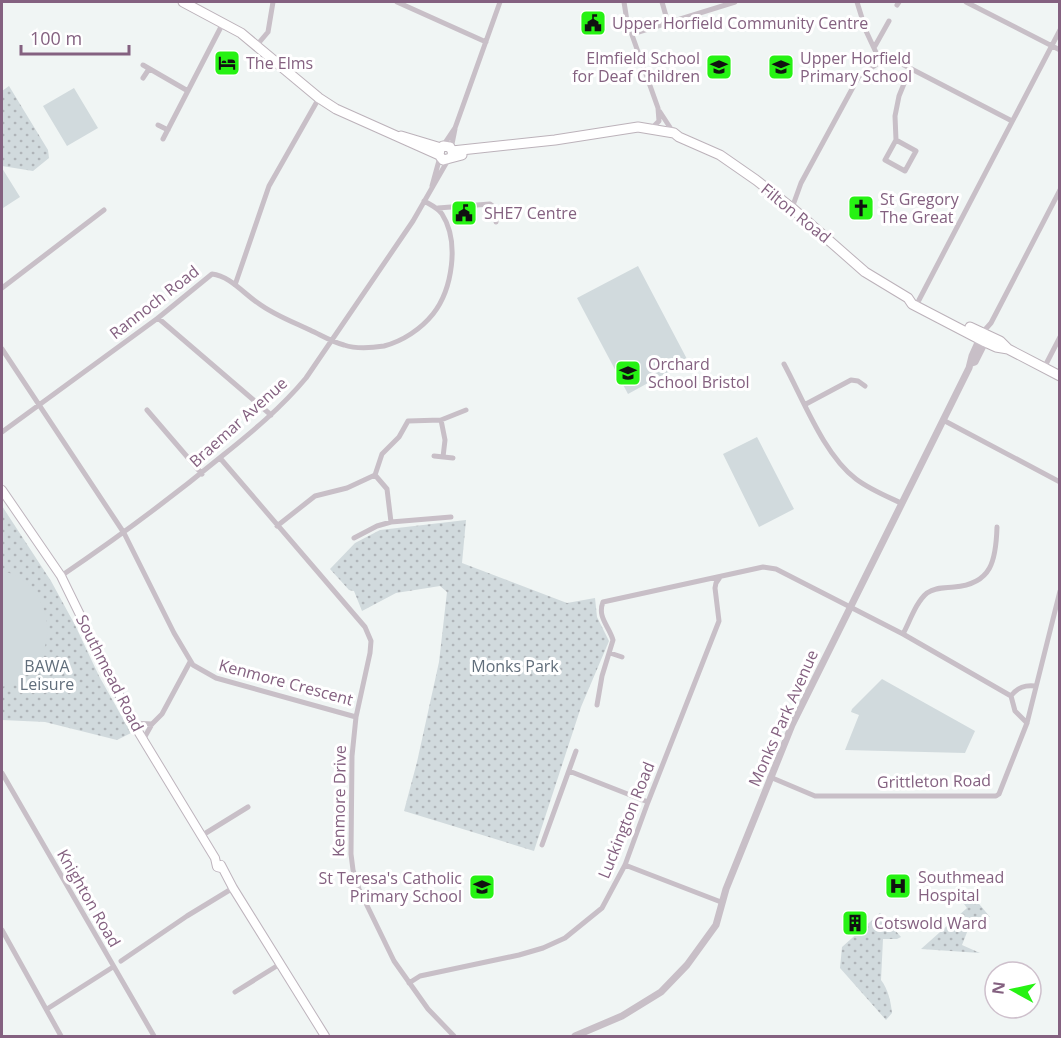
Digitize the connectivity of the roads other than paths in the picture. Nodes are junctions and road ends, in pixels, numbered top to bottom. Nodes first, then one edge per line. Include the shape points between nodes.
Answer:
1 (185, 2) edge
2 (273, 2) edge
3 (397, 2) edge
4 (500, 2) edge
5 (624, 2) edge
6 (662, 2) edge
7 (735, 2) edge
8 (857, 2) edge
9 (966, 2) edge
10 (889, 21) dead end
11 (224, 23) junction
12 (668, 23) junction
13 (1059, 30) edge
14 (632, 34) junction
15 (486, 42) junction
16 (257, 45) junction
17 (875, 46) junction
18 (1052, 46) junction
19 (1059, 50) edge
20 (880, 61) junction
21 (910, 69) junction
22 (143, 78) dead end
23 (188, 92) junction
24 (319, 98) junction
25 (658, 108) junction
26 (1012, 121) junction
27 (158, 125) dead end
28 (652, 129) junction
29 (168, 130) junction
30 (629, 130) junction
31 (677, 135) junction
32 (163, 139) dead end
33 (896, 140) junction
34 (446, 153) junction
35 (1059, 190) edge
36 (424, 201) junction
37 (438, 208) junction
38 (792, 208) junction
39 (104, 210) dead end
40 (496, 222) dead end
41 (235, 285) junction
42 (2, 288) edge
43 (908, 298) junction
44 (919, 300) junction
45 (158, 318) junction
46 (1059, 337) edge
47 (984, 338) junction
48 (332, 340) junction
49 (2, 349) edge
50 (784, 364) dead end
51 (1044, 368) junction
52 (1059, 376) edge
53 (865, 386) dead end
54 (39, 404) junction
55 (806, 404) junction
56 (147, 410) dead end
57 (466, 410) dead end
58 (271, 415) junction
59 (441, 420) junction
60 (943, 420) junction
61 (2, 432) edge
62 (434, 456) dead end
63 (443, 457) junction
64 (220, 458) junction
65 (453, 458) dead end
66 (202, 474) junction
67 (375, 475) junction
68 (1059, 482) edge
69 (2, 490) edge
70 (901, 503) junction
71 (451, 517) dead end
72 (391, 522) junction
73 (277, 526) junction
74 (998, 527) dead end
75 (124, 533) junction
76 (354, 538) dead end
77 (61, 576) junction
78 (720, 577) junction
79 (1059, 591) edge
80 (850, 606) junction
81 (903, 634) junction
82 (610, 652) junction
83 (622, 657) dead end
84 (190, 662) junction
85 (1035, 686) junction
86 (1011, 696) junction
87 (597, 705) dead end
88 (356, 717) junction
89 (133, 723) junction
90 (1027, 723) junction
91 (152, 724) junction
92 (143, 740) junction
93 (576, 751) dead end
94 (569, 771) junction
95 (2, 773) edge
96 (770, 777) junction
97 (648, 802) junction
98 (248, 807) dead end
99 (201, 836) junction
100 (542, 845) dead end
101 (625, 865) junction
102 (233, 888) junction
103 (721, 902) junction
104 (2, 930) edge
105 (121, 961) dead end
106 (280, 964) junction
107 (113, 967) junction
108 (409, 983) junction
109 (235, 992) dead end
110 (47, 1010) junction
111 (61, 1036) edge
112 (154, 1036) edge
113 (325, 1036) edge
114 (454, 1036) edge
115 (575, 1036) edge

1 - 11 main road
2 - 16 street via 268,32
3 - 15 street
4 - 15 street, Braemar Avenue
5 - 14 street
6 - 12 street
7 - 12 street
8 - 17 street
9 - 18 street
10 - 17 street
11 - 16 main road
11 - 23 street
12 - 14 street
13 - 18 street
14 - 25 street
15 - 34 street, Braemar Avenue
16 - 24 main road
17 - 20 street
18 - 19 street
18 - 26 street
20 - 21 street via 892,60
20 - 38 street via 858,78 801,183
21 - 26 street
21 - 33 street via 895,116
22 - 23 street via 146,67
23 - 29 street
24 - 34 main road via 411,144
24 - 41 street via 269,186
25 - 28 street via 659,121
25 - 31 street
26 - 44 street
27 - 29 street
28 - 30 main road, Filton Road
28 - 31 main road, Filton Road
29 - 32 street
30 - 31 main road, Filton Road via 673,138
30 - 34 main road, Filton Road
31 - 38 main road, Filton Road via 720,155
33 - 33 street via 916,151 905,171 885,160
34 - 36 street, Braemar Avenue
35 - 47 street
36 - 37 street
36 - 48 street, Braemar Avenue
37 - 40 street via 490,204
37 - 48 street, Rannoch Road via 449,232 451,264 448,283 434,313 412,334 385,345 355,347
38 - 43 main road, Filton Road via 865,272
39 - 42 street
41 - 45 street, Rannoch Road via 212,274
41 - 48 street, Rannoch Road via 270,311
43 - 44 main road, Filton Road
43 - 47 main road, Filton Road
44 - 47 main road, Filton Road
45 - 54 street, Rannoch Road
45 - 58 street
46 - 51 street
47 - 51 main road, Filton Road via 1000,341
47 - 60 street, Monks Park Avenue
48 - 58 street, Braemar Avenue via 306,378
49 - 54 street
50 - 55 street
51 - 52 main road, Filton Road
53 - 55 street via 851,380
54 - 61 street, Rannoch Road
54 - 75 street
55 - 70 street via 831,451 849,474
56 - 66 street
57 - 59 street
58 - 64 street, Braemar Avenue
59 - 63 street
59 - 67 street via 406,422 399,437 382,454
60 - 68 street
60 - 70 street, Monks Park Avenue
62 - 63 street
63 - 65 street
64 - 66 street, Braemar Avenue
64 - 73 street, Kenmore Crescent
66 - 75 street, Braemar Avenue
67 - 72 street via 387,489
67 - 73 street via 347,488 315,496
69 - 77 main road, Southmead Road
70 - 80 street, Monks Park Avenue
71 - 72 street
72 - 76 street
73 - 88 street, Kenmore Crescent via 365,627 371,640
74 - 81 street via 995,555 985,576 968,586 940,588 925,595
75 - 77 street, Braemar Avenue
75 - 84 street
77 - 89 main road, Southmead Road
78 - 80 street via 759,567 776,569
78 - 82 street via 603,602 603,621 613,640
78 - 97 street, Luckington Road via 715,588 719,621
79 - 85 street, Grittleton Road
80 - 81 street
80 - 96 street, Monks Park Avenue
81 - 86 street
82 - 83 street
82 - 87 street via 594,695
84 - 88 street, Kenmore Crescent via 216,678
84 - 91 street via 162,714
85 - 86 street via 1024,686
85 - 90 street, Grittleton Road
86 - 90 street via 1015,711
88 - 108 street, Kenmore Drive via 351,773 353,870 381,936
89 - 91 street
89 - 92 main road, Southmead Road
90 - 96 street, Grittleton Road via 1002,791 996,796 815,796
91 - 92 street
92 - 99 main road, Southmead Road
93 - 94 street
94 - 97 street
94 - 100 street
95 - 107 street, Knighton Road
96 - 103 street, Monks Park Avenue
97 - 101 street, Luckington Road
98 - 99 street
99 - 102 main road, Southmead Road
101 - 103 street
101 - 108 street, Luckington Road via 602,908 565,938 519,955 420,976
102 - 105 street
102 - 106 main road, Southmead Road
103 - 115 street, Monks Park Avenue via 716,925 661,992 622,1016
104 - 110 street
106 - 109 street
106 - 113 main road, Southmead Road
107 - 110 street
107 - 112 street, Knighton Road
108 - 114 street, Kenmore Drive
110 - 111 street

